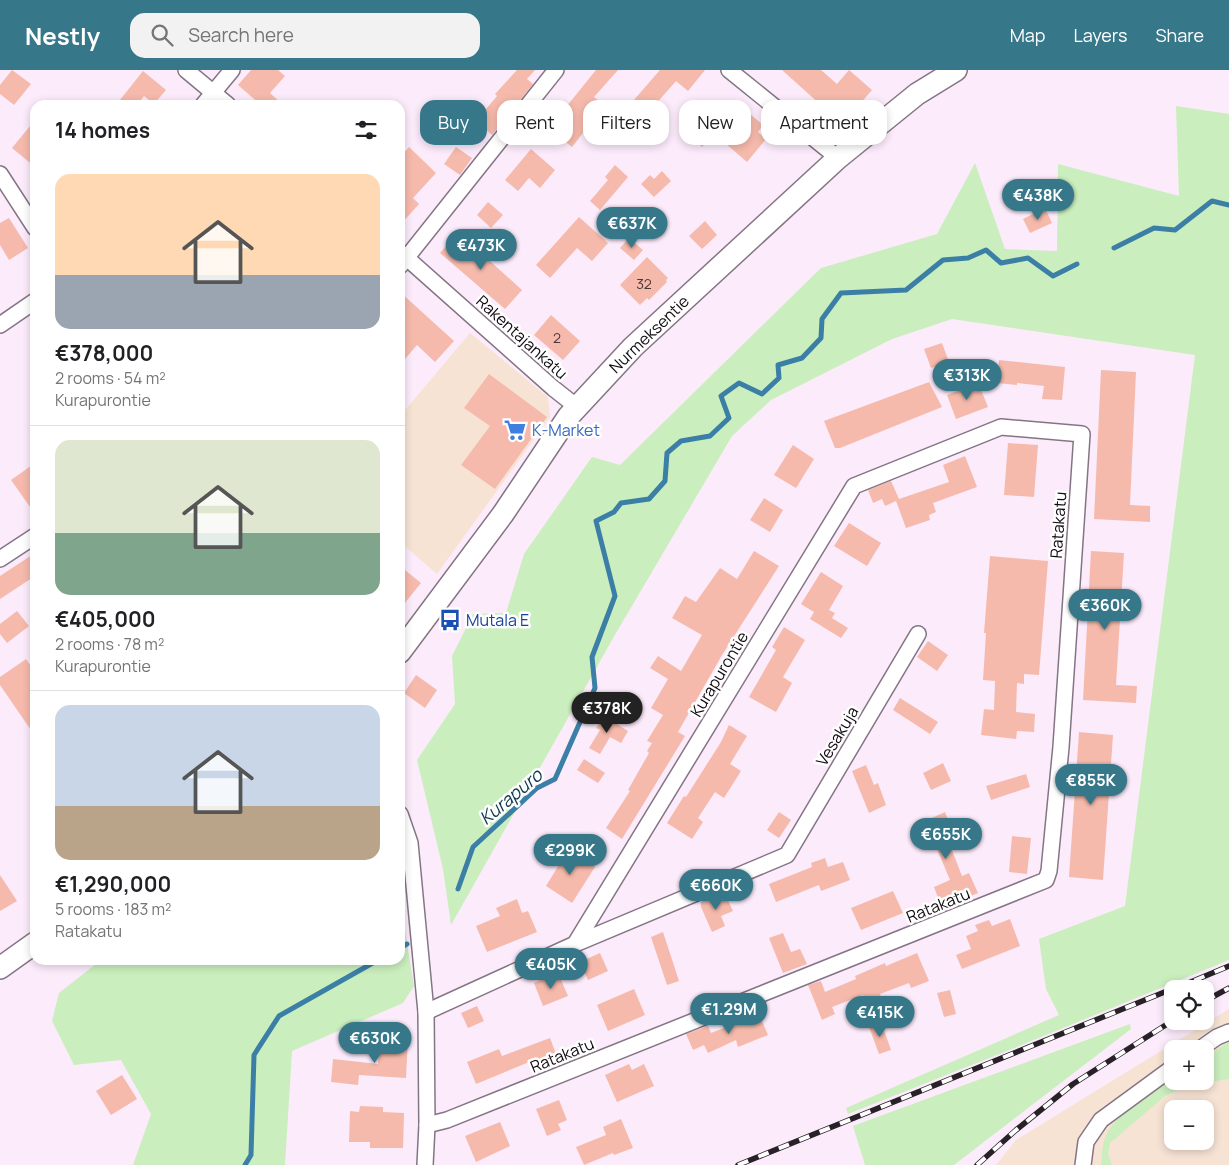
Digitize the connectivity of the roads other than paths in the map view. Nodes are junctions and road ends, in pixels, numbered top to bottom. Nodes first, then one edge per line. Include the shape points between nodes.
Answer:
1 (186, 70) edge
2 (232, 70) edge
3 (556, 70) edge
4 (729, 70) edge
5 (956, 70) edge
6 (213, 92) junction
7 (207, 100) edge
8 (222, 100) edge
9 (838, 158) junction
10 (0, 174) edge
11 (30, 220) edge
12 (405, 255) edge
13 (405, 262) edge
14 (30, 304) edge
15 (0, 325) edge
16 (577, 407) junction
17 (1082, 434) joint
18 (30, 539) edge
19 (0, 559) edge
20 (918, 634) dead end
21 (405, 645) edge
22 (405, 828) edge
23 (575, 944) junction
24 (30, 947) edge
25 (0, 968) edge
26 (426, 1012) junction
27 (1229, 1032) edge
28 (1213, 1040) edge
29 (1164, 1074) edge
30 (427, 1125) junction
31 (425, 1165) edge
32 (1083, 1165) edge

1 - 6 street
2 - 6 street
3 - 12 street
4 - 9 street
5 - 9 street, Nurmeksentie via 917,94
6 - 7 street
6 - 8 street
9 - 16 street, Nurmeksentie via 633,347
10 - 11 street
13 - 16 street, Rakentajankatu
14 - 15 street
16 - 21 street, Nurmeksentie via 503,514
17 - 23 street, Kurapurontie via 1001,428 854,486
17 - 30 street, Ratakatu via 1061,747 1046,880 447,1120
18 - 19 street
20 - 23 street, Vesakuja via 787,855
22 - 26 street via 410,843
23 - 26 street
24 - 25 street
26 - 30 street
27 - 28 street
29 - 32 street via 1101,1120 1086,1142
30 - 31 street

